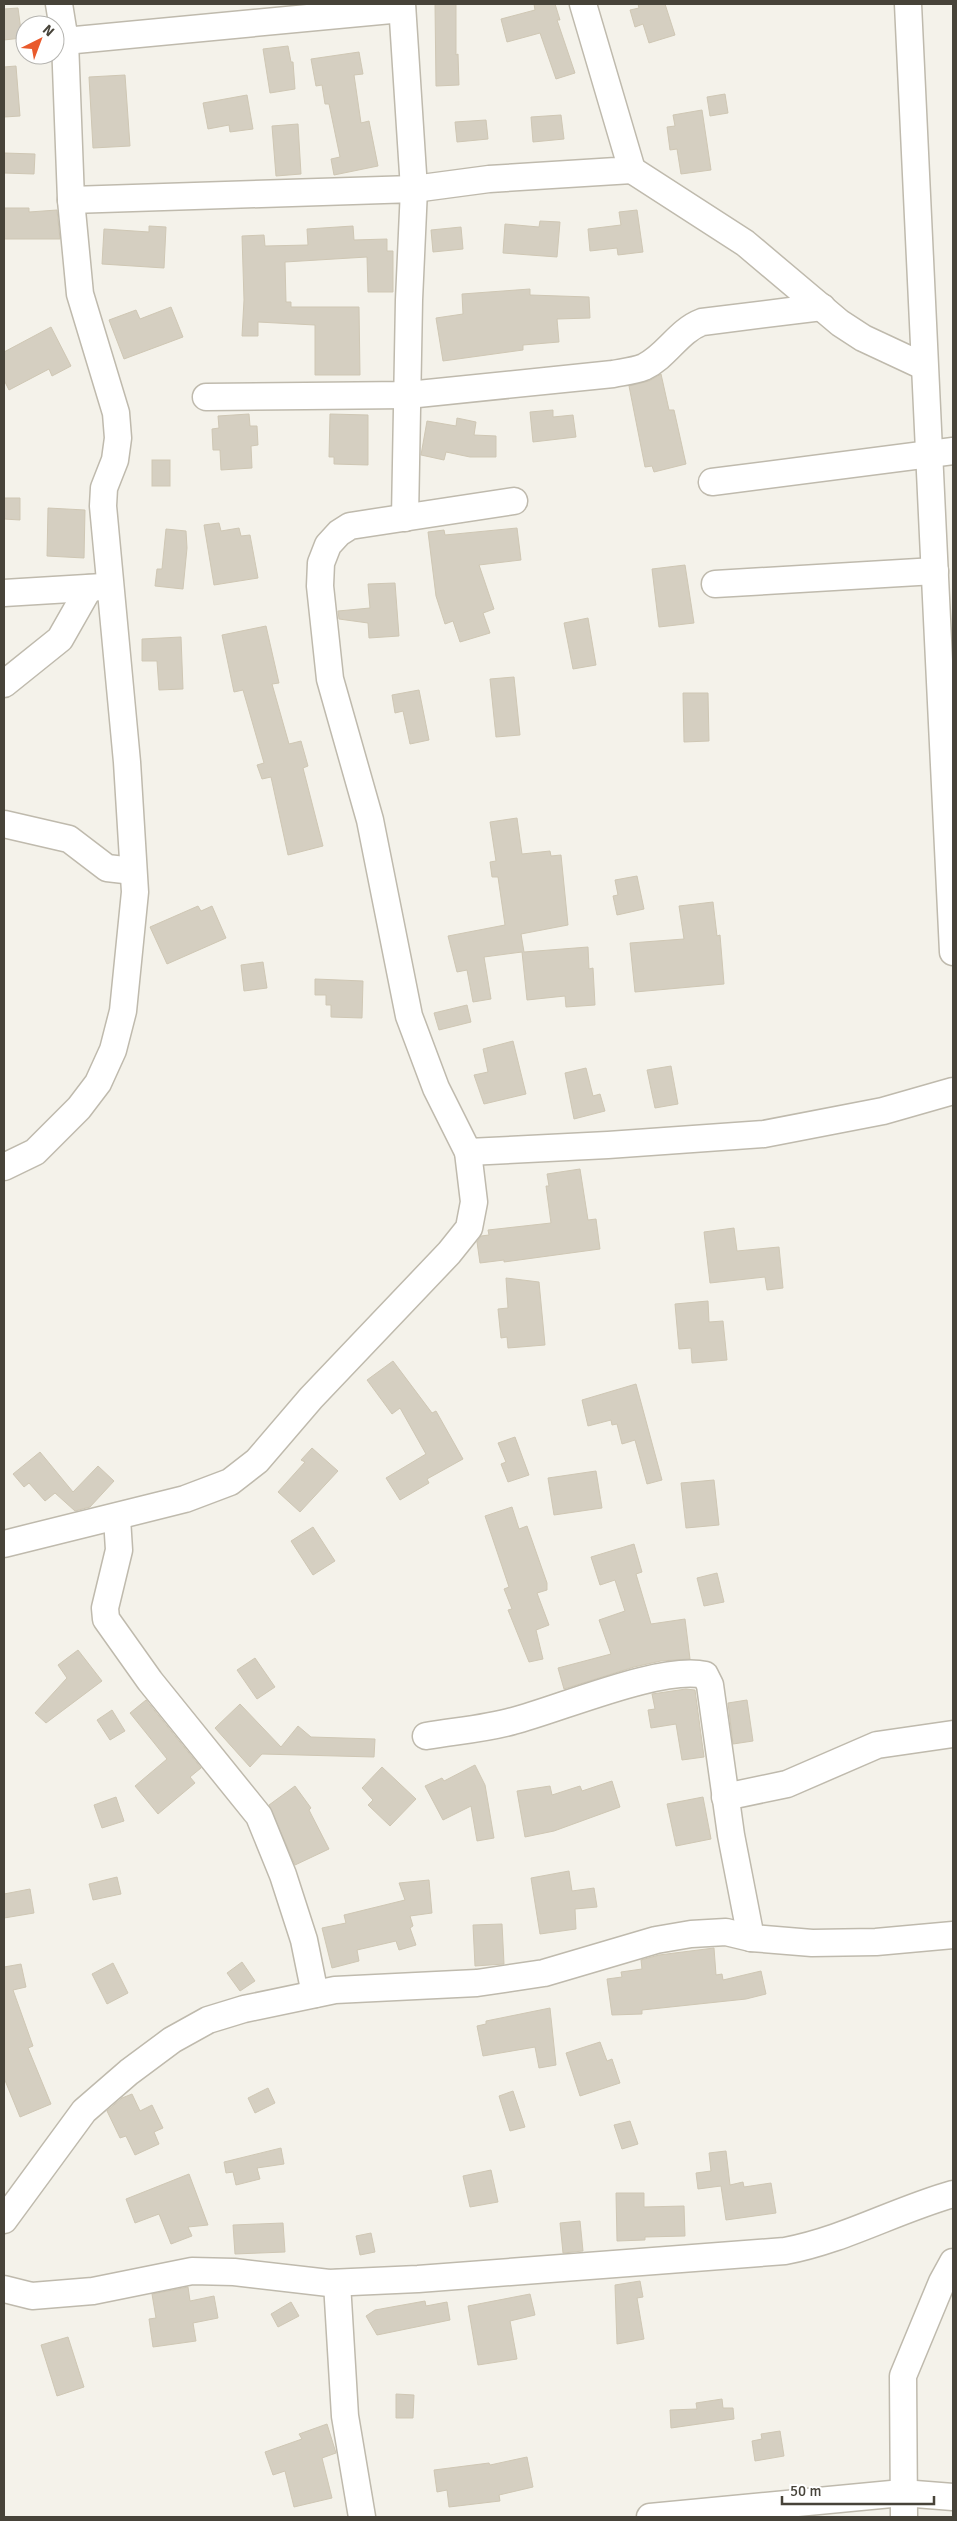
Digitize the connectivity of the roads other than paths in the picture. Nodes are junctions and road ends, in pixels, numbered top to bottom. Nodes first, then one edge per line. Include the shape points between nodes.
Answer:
1 (583, 4) edge
2 (908, 4) edge
3 (402, 6) edge
4 (65, 41) joint
5 (632, 170) junction
6 (414, 189) junction
7 (71, 200) junction
8 (822, 307) junction
9 (923, 366) junction
10 (408, 395) junction
11 (206, 397) dead end
12 (942, 453) edge
13 (712, 482) dead end
14 (514, 501) dead end
15 (405, 518) junction
16 (935, 571) junction
17 (715, 584) dead end
18 (100, 588) junction
19 (4, 594) edge
20 (4, 684) edge
21 (4, 824) edge
22 (134, 871) junction
23 (953, 952) edge
24 (953, 1092) edge
25 (468, 1152) junction
26 (4, 1167) edge
27 (117, 1518) junction
28 (4, 1544) edge
29 (953, 1734) edge
30 (426, 1736) dead end
31 (725, 1797) junction
32 (953, 1935) edge
33 (751, 1938) junction
34 (315, 1994) junction
35 (953, 2194) edge
36 (4, 2220) edge
37 (953, 2262) edge
38 (337, 2283) junction
39 (4, 2290) edge
40 (953, 2497) edge
41 (903, 2505) edge
42 (362, 2517) edge
43 (650, 2517) edge

1 - 5 street
2 - 9 street
3 - 4 street
3 - 6 street
4 - 7 street
5 - 6 street via 489,179
5 - 8 street via 745,243
6 - 7 street
6 - 10 street
7 - 18 street via 80,294 118,438 115,460 104,488
8 - 9 street via 863,338
8 - 10 street via 702,322 691,326 664,353 644,366 613,374
9 - 12 street
10 - 11 street
10 - 15 street
12 - 13 street
12 - 16 street
14 - 15 street
15 - 25 street via 350,526 339,533 328,545 321,563 320,586 330,679 370,820 409,1016 436,1088
16 - 17 street
16 - 23 street
18 - 19 street
18 - 20 street via 60,639
18 - 22 street via 127,762
21 - 22 street via 69,839 108,868
22 - 26 street via 135,892 123,1011 113,1050 98,1083 79,1108 35,1152
24 - 25 street via 883,1111 764,1134 608,1146
25 - 27 street via 474,1202 470,1228 257,1462 230,1482 185,1499
27 - 28 street
27 - 34 street via 118,1550 105,1608 106,1619 150,1681 259,1816 304,1940
29 - 31 street via 877,1745 787,1784
30 - 31 street via 511,1722 660,1676 705,1675 710,1685
31 - 33 street
32 - 33 street via 821,1943
33 - 34 street via 726,1932 691,1934 656,1940 544,1973 477,1983 336,1990
34 - 36 street via 208,2020 172,2040 128,2072 84,2111
35 - 38 street via 930,2200 818,2245 785,2251 570,2269
37 - 41 street via 903,2376
38 - 39 street via 192,2271 93,2291 32,2296
38 - 42 street via 345,2416
40 - 41 street
41 - 43 street

